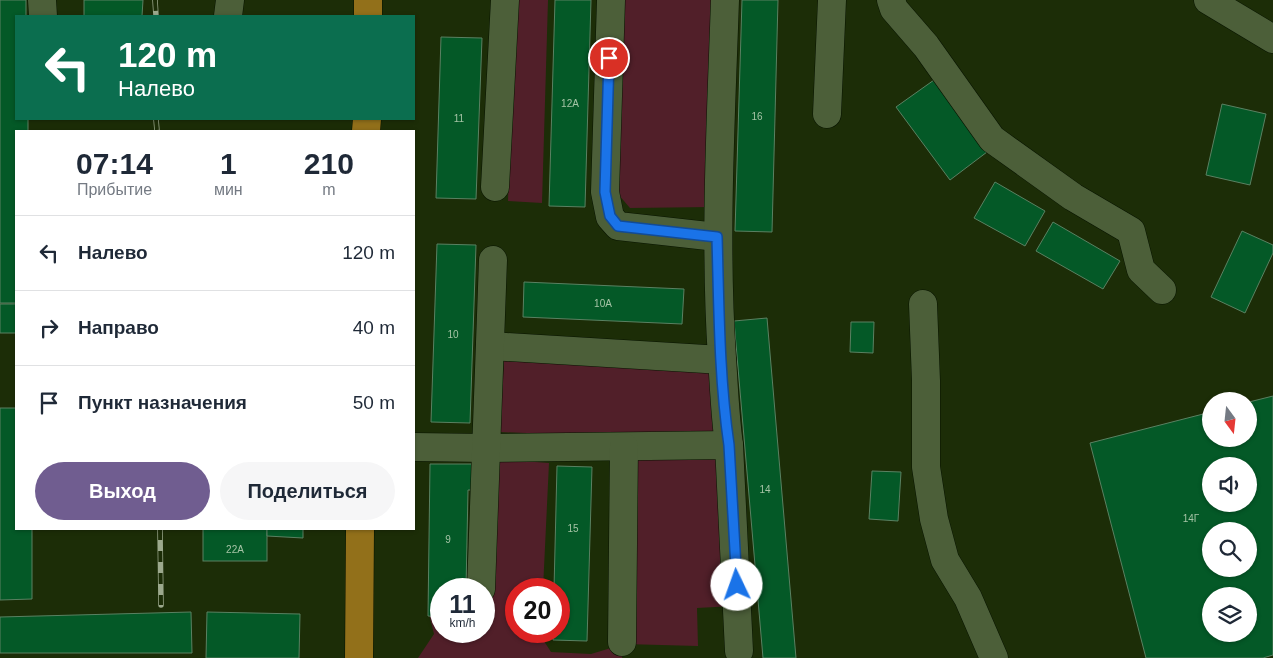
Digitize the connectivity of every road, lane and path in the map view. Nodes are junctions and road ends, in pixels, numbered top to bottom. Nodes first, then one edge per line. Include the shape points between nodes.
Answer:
1 (42, 0) edge
2 (230, 0) edge
3 (368, 0) edge
4 (505, 0) edge
5 (611, 0) edge
6 (725, 0) edge
7 (832, 0) edge
8 (891, 0) edge
9 (1208, 0) edge
10 (43, 15) edge
11 (228, 15) edge
12 (368, 15) edge
13 (1273, 39) edge
14 (827, 114) dead end
15 (495, 187) dead end
16 (717, 237) junction
17 (493, 260) dead end
18 (1162, 290) dead end
19 (923, 304) dead end
20 (490, 346) junction
21 (722, 360) junction
22 (729, 445) junction
23 (415, 447) edge
24 (624, 447) junction
25 (487, 448) junction
26 (360, 530) edge
27 (481, 578) edge
28 (622, 642) dead end
29 (739, 651) dead end
30 (359, 658) edge
31 (994, 658) edge

1 - 10 lane
2 - 11 lane
3 - 12 main road
4 - 15 lane
5 - 16 lane via 605,192 610,216 618,226
6 - 16 lane
7 - 14 lane
8 - 18 lane via 894,9 926,46 992,139 1073,197 1131,231 1142,270
9 - 13 lane
16 - 21 lane
17 - 20 lane
19 - 31 lane via 926,466 934,519 945,560 968,598
20 - 21 lane
20 - 25 lane
21 - 22 lane
22 - 24 lane
22 - 29 lane
23 - 25 lane
24 - 25 lane
24 - 28 lane
25 - 27 lane
26 - 30 main road

